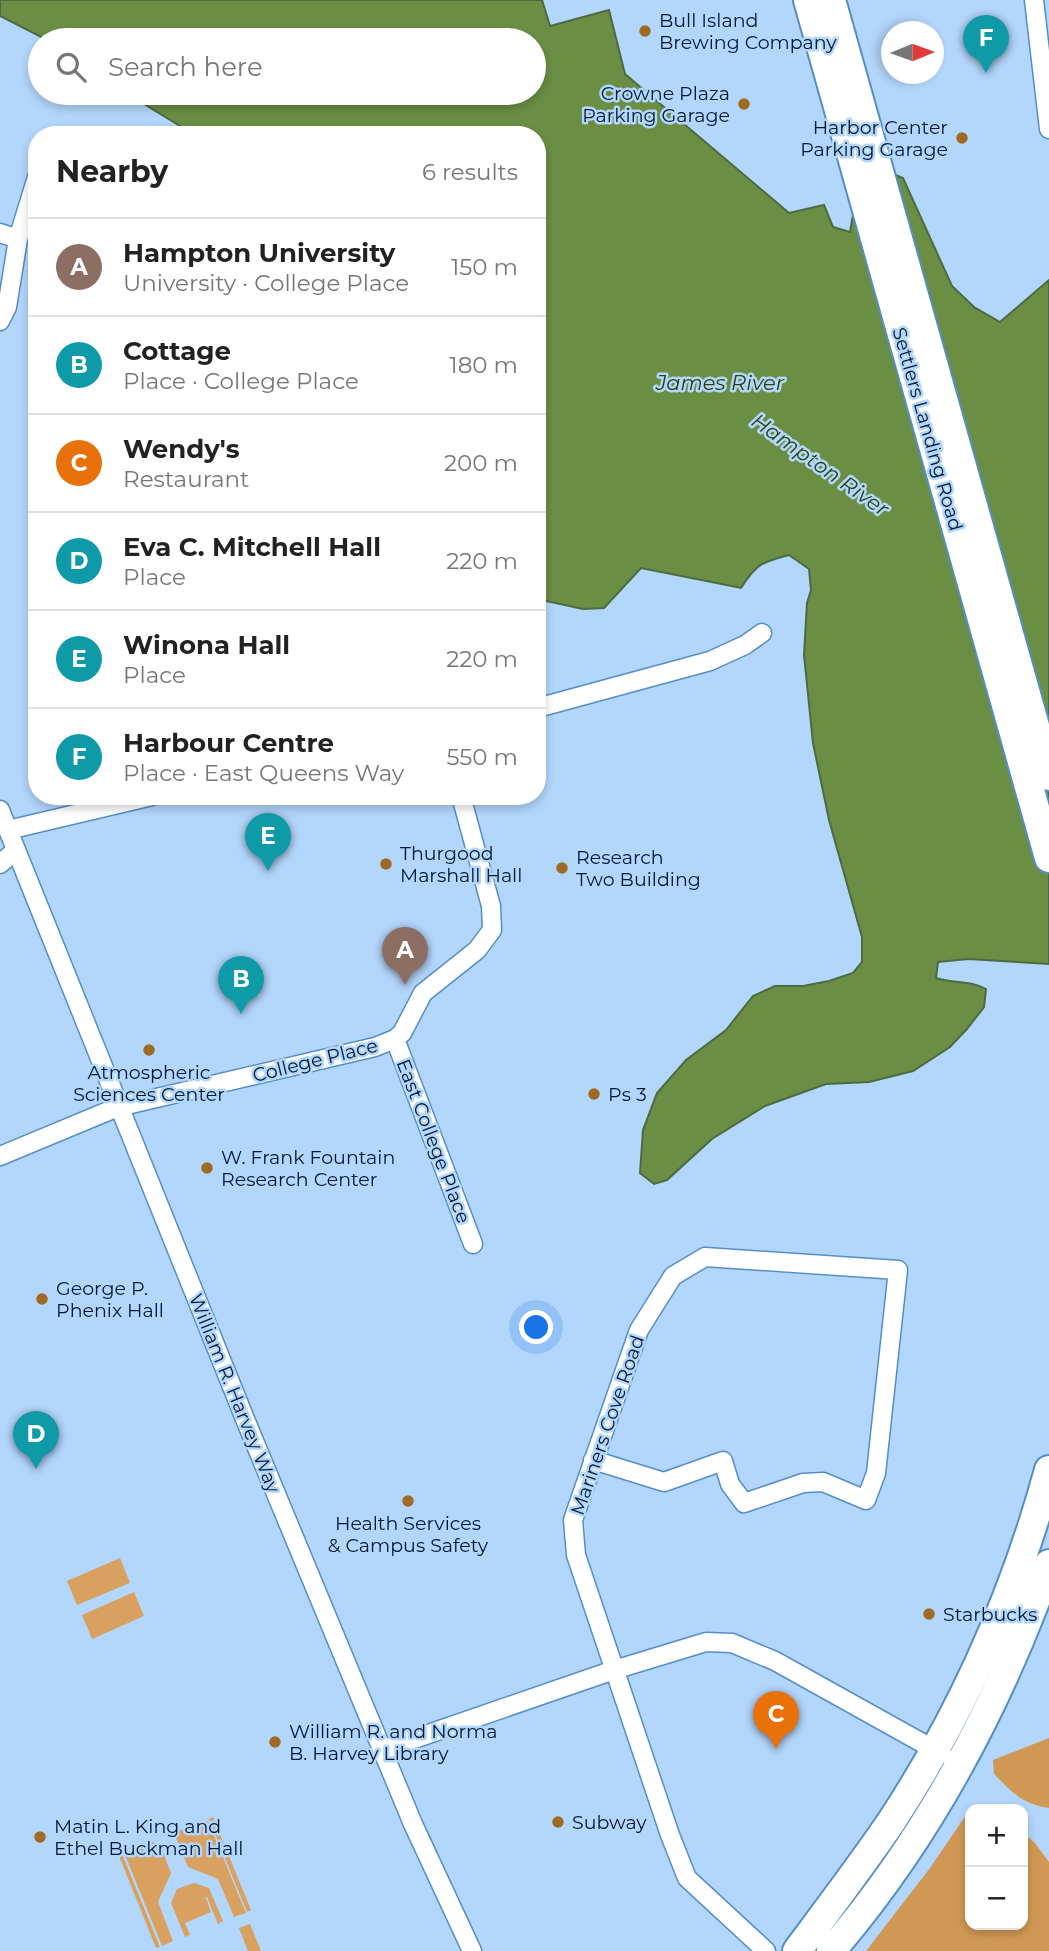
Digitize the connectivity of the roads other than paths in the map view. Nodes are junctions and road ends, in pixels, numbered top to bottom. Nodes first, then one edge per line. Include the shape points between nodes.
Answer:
1 (808, 0) edge
2 (831, 0) edge
3 (1034, 0) edge
4 (839, 73) junction
5 (1049, 129) edge
6 (28, 206) edge
7 (0, 233) edge
8 (18, 239) junction
9 (0, 321) edge
10 (762, 633) dead end
11 (546, 706) edge
12 (1049, 776) edge
13 (114, 805) edge
14 (463, 805) edge
15 (0, 811) edge
16 (8, 830) junction
17 (16, 850) junction
18 (1049, 858) edge
19 (0, 863) edge
20 (395, 1039) junction
21 (118, 1107) junction
22 (0, 1156) edge
23 (473, 1244) dead end
24 (593, 1460) junction
25 (1049, 1470) edge
26 (1049, 1564) edge
27 (614, 1670) junction
28 (934, 1749) junction
29 (382, 1750) junction
30 (959, 1764) junction
31 (472, 1951) edge
32 (766, 1951) edge
33 (797, 1951) edge
34 (831, 1951) edge

1 - 4 main road, Settlers Landing Road
2 - 4 main road, Settlers Landing Road
3 - 5 street
4 - 12 main road, Settlers Landing Road
4 - 18 main road, Settlers Landing Road
6 - 8 street
7 - 8 street
8 - 9 street via 9,298
10 - 11 street via 697,665
13 - 16 street
14 - 20 street, College Place via 491,906 492,930 477,950 423,993 406,1028
15 - 16 street, William R. Harvey Way
16 - 17 street, William R. Harvey Way
17 - 19 street
17 - 21 street, William R. Harvey Way
20 - 21 street, College Place
20 - 23 street, East College Place
21 - 22 street, College Place
21 - 29 street, William R. Harvey Way
24 - 24 street, Mariners Cove Road via 639,1330 673,1276 705,1257 898,1270 876,1473 866,1500 823,1482 803,1483 744,1503 730,1483 723,1461 664,1482
24 - 27 street, Mariners Cove Road via 573,1520 576,1555
25 - 28 main road via 994,1629
26 - 30 main road via 1006,1672
27 - 28 street via 706,1642 732,1643 775,1661
27 - 29 street
27 - 32 street, Mariners Cove Road via 687,1878
28 - 30 street
28 - 33 main road via 891,1822
29 - 31 street, William R. Harvey Way
30 - 34 main road via 887,1879

